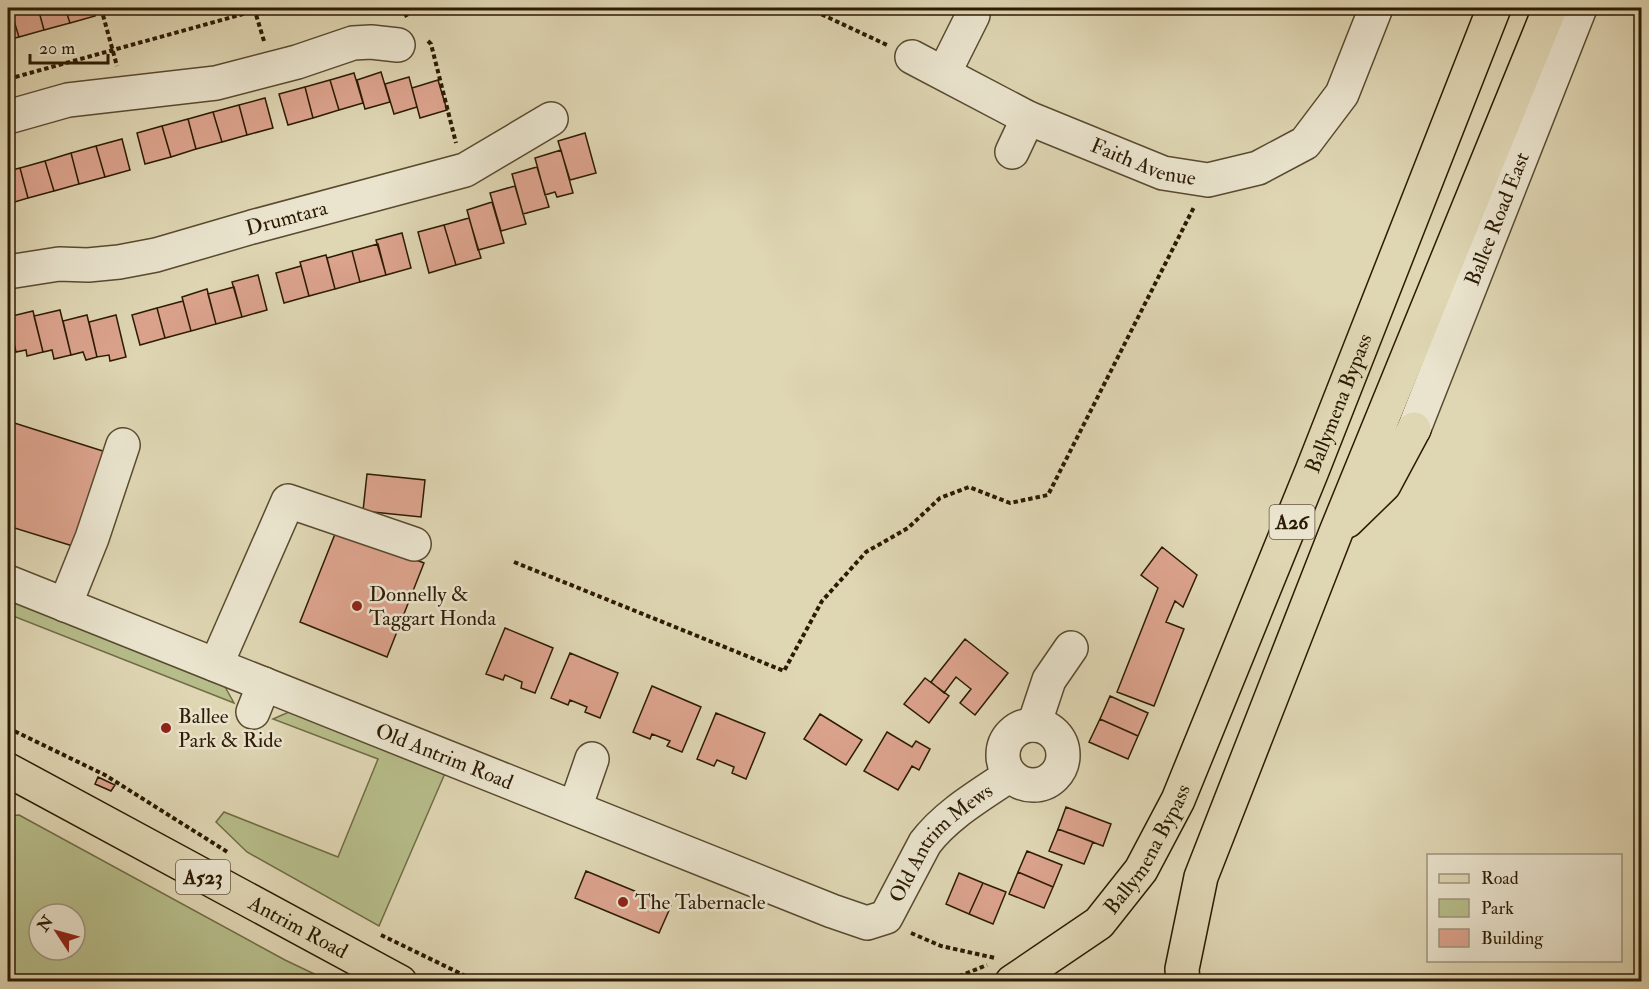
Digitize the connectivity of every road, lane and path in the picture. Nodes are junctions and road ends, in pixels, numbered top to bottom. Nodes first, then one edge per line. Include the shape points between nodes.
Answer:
1 (101, 8) edge
2 (265, 8) edge
3 (402, 8) edge
4 (808, 8) edge
5 (1376, 8) edge
6 (1494, 8) edge
7 (1550, 8) edge
8 (1580, 8) edge
9 (254, 9) edge
10 (404, 14) dead end
11 (973, 15) dead end
12 (431, 44) dead end
13 (398, 45) dead end
14 (113, 50) junction
15 (912, 57) joint
16 (115, 61) dead end
17 (944, 74) junction
18 (8, 78) edge
19 (8, 117) edge
20 (1028, 118) junction
21 (551, 119) dead end
22 (458, 149) dead end
23 (1012, 152) dead end
24 (1208, 180) junction
25 (8, 272) edge
26 (1414, 429) joint
27 (123, 445) dead end
28 (1336, 532) junction
29 (414, 544) dead end
30 (514, 562) dead end
31 (8, 582) edge
32 (65, 605) junction
33 (1071, 648) dead end
34 (216, 665) junction
35 (1034, 725) junction
36 (8, 729) edge
37 (592, 759) dead end
38 (8, 770) edge
39 (1010, 775) junction
40 (575, 808) junction
41 (234, 856) dead end
42 (881, 919) junction
43 (378, 934) dead end
44 (1007, 971) edge
45 (400, 981) edge
46 (478, 981) edge
47 (945, 981) edge
48 (1183, 981) edge

1 - 14 path
2 - 9 path
3 - 10 path
4 - 15 path
5 - 24 street, Faith Avenue via 1342,94 1305,142 1258,168
6 - 44 main road, Ballymena Bypass / A26 via 1304,493 1178,800 1141,870 1099,923
7 - 28 main road, A26
8 - 26 street, Ballee Road East
9 - 14 path
11 - 17 street
12 - 22 path
13 - 19 street via 353,43 216,83 68,100
14 - 16 path
14 - 18 path
15 - 17 street, Faith Avenue
17 - 20 street, Faith Avenue
20 - 23 street
20 - 24 street, Faith Avenue via 1163,173
21 - 25 street, Drumtara via 465,170 156,255
24 - 30 path via 1048,495 1010,503 969,487 940,498 908,528 866,552 822,601 784,672
26 - 28 main road via 1384,485
27 - 32 street
28 - 48 main road, A26 via 1201,877 1182,969
29 - 34 street via 288,501
31 - 32 street, Old Antrim Road
32 - 34 street, Old Antrim Road
33 - 35 street via 1049,680
34 - 40 street, Old Antrim Road via 259,698
35 - 39 street, Old Antrim Mews via 1016,731 1004,747 1003,757
35 - 39 street, Old Antrim Mews via 1053,732 1059,740 1063,759 1060,768 1037,785 1027,785
36 - 41 path via 105,775
37 - 40 street
38 - 45 main road, Antrim Road / A523
39 - 42 street, Old Antrim Mews via 932,834 893,906
40 - 42 street, Old Antrim Road via 832,911 867,923
42 - 44 path
43 - 46 path
44 - 47 path

